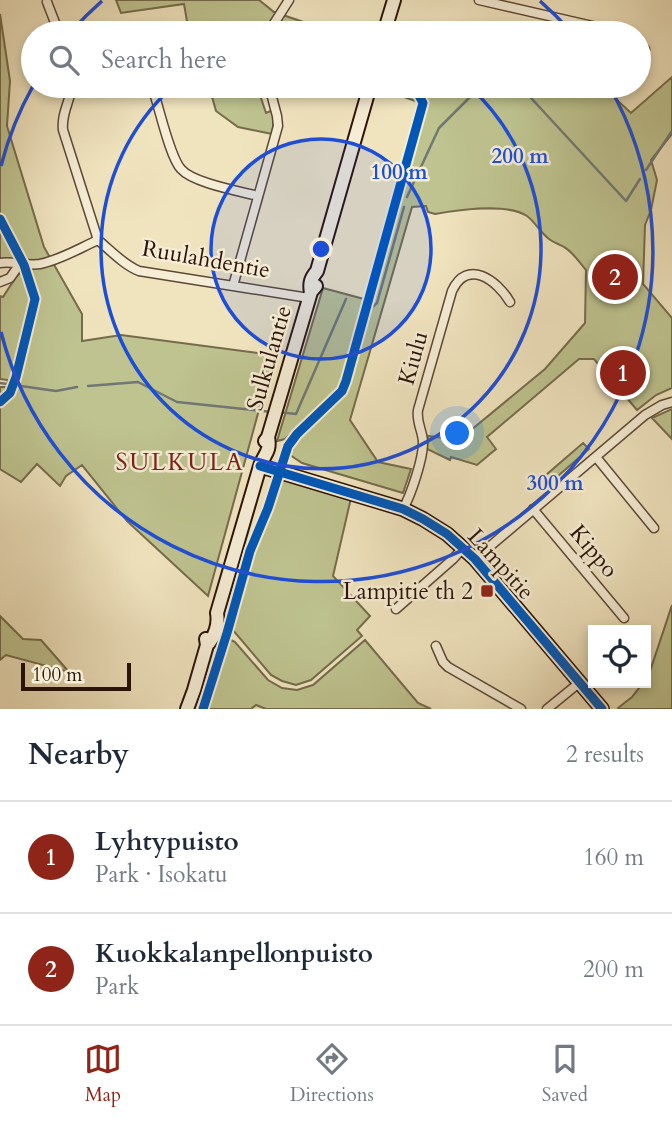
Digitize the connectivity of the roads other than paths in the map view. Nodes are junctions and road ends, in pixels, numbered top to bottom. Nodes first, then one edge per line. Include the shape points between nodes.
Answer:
1 (289, 0) edge
2 (394, 0) edge
3 (479, 0) edge
4 (47, 2) dead end
5 (501, 2) edge
6 (54, 21) edge
7 (276, 21) edge
8 (388, 21) edge
9 (576, 21) edge
10 (71, 98) edge
11 (156, 98) edge
12 (272, 98) edge
13 (366, 98) edge
14 (258, 196) junction
15 (99, 240) junction
16 (0, 263) edge
17 (19, 265) junction
18 (0, 282) edge
19 (233, 286) junction
20 (310, 295) junction
21 (510, 302) dead end
22 (672, 402) edge
23 (596, 457) junction
24 (261, 463) junction
25 (403, 509) junction
26 (533, 509) junction
27 (654, 528) dead end
28 (463, 548) junction
29 (475, 559) junction
30 (396, 609) dead end
31 (624, 618) dead end
32 (436, 646) dead end
33 (579, 683) junction
34 (187, 709) edge
35 (521, 709) edge
36 (547, 709) edge
37 (602, 709) edge

1 - 7 street
2 - 8 main road
3 - 5 street
4 - 6 street
5 - 9 street
10 - 15 street via 63,130
11 - 14 street via 182,171
12 - 14 street via 278,126
13 - 20 main road, Sulkulantie via 317,271 309,284
14 - 19 street
15 - 17 street via 41,263
15 - 19 street, Ruulahdentie via 139,271
16 - 17 street
17 - 18 street via 10,278
19 - 20 street, Ruulahdentie
20 - 24 main road, Sulkulantie
21 - 25 street, Kiulu via 482,275 456,282 416,418 424,443
22 - 23 street via 645,415
23 - 26 street
23 - 27 street
24 - 25 main road, Lampitie
24 - 34 main road, Sulkulantie
25 - 28 main road, Lampitie
26 - 29 street
26 - 31 street, Kippo
28 - 29 main road, Lampitie
28 - 30 street
29 - 33 main road, Lampitie
32 - 35 street via 448,667
33 - 36 street
33 - 37 main road, Lampitie

